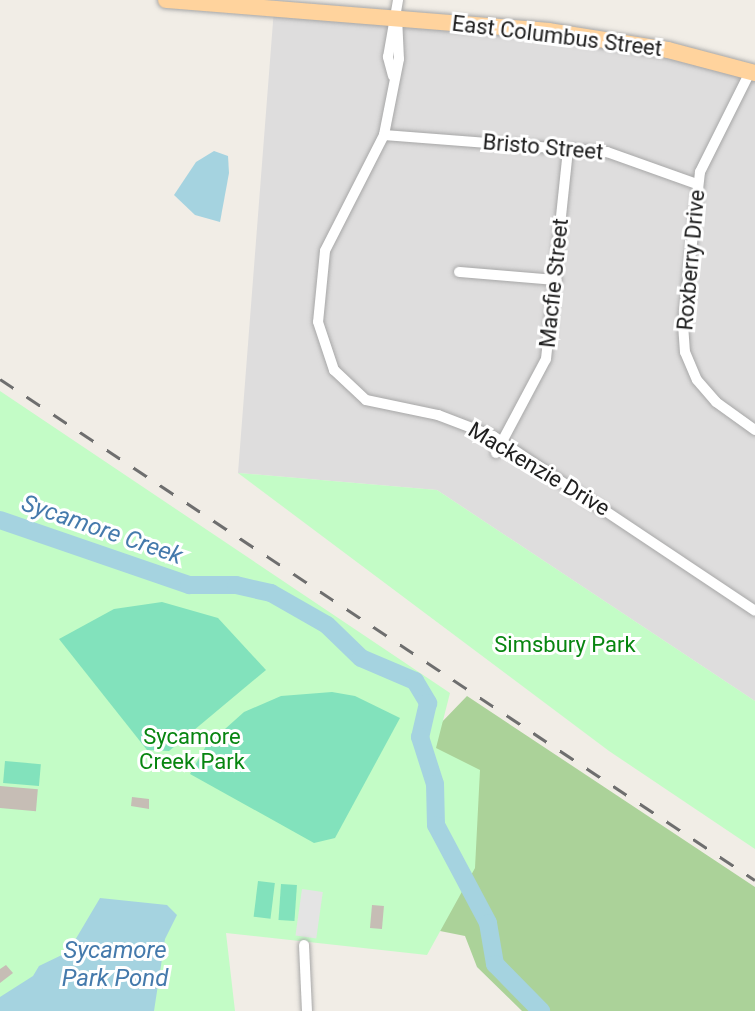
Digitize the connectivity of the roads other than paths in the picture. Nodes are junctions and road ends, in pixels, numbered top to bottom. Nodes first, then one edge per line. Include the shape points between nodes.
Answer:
1 (166, 0) edge
2 (398, 0) edge
3 (397, 17) junction
4 (752, 72) edge
5 (384, 135) junction
6 (568, 149) junction
7 (697, 184) junction
8 (459, 272) dead end
9 (557, 280) junction
10 (755, 430) edge
11 (503, 442) junction
12 (496, 453) dead end
13 (755, 611) edge
14 (304, 945) dead end
15 (307, 1011) edge

1 - 3 main road, East Columbus Street
2 - 3 street, Mackenzie Drive
3 - 4 main road, East Columbus Street via 600,38
3 - 5 street, Mackenzie Drive via 401,39
4 - 7 street, Roxberry Drive
5 - 6 street, Bristo Street
5 - 11 street, Mackenzie Drive via 325,251 318,322 323,347 338,377 366,400 463,422
6 - 7 street, Bristo Street via 620,154
6 - 9 street, Macfie Street
7 - 10 street, Roxberry Drive via 685,295 685,352 706,391
8 - 9 street
9 - 11 street, Macfie Street via 542,369
11 - 12 street, Macfie Street
11 - 13 street, Mackenzie Drive
14 - 15 street

